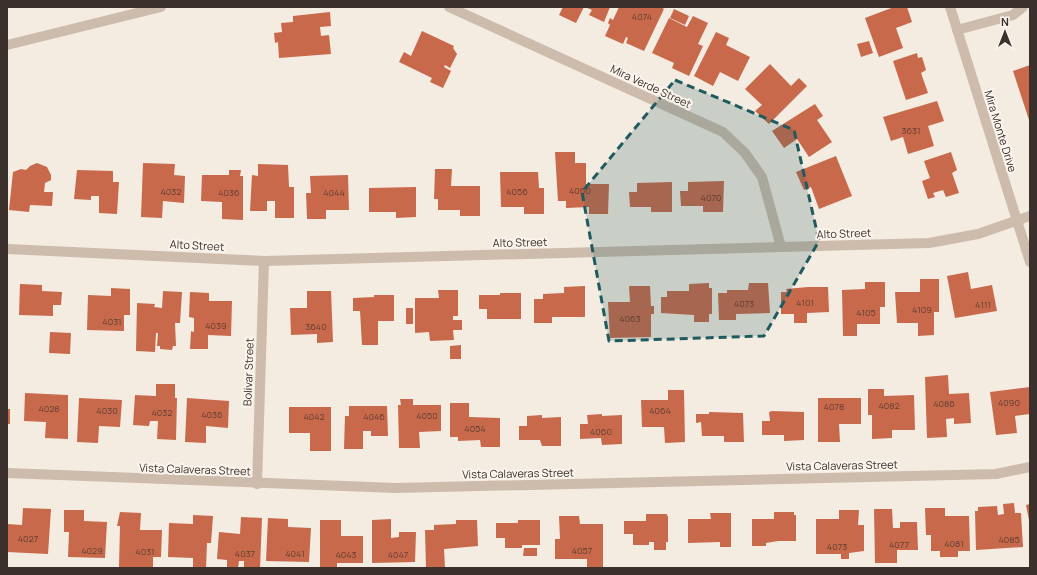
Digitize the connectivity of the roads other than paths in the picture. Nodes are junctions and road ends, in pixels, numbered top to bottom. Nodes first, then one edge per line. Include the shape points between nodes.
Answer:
1 (161, 7) edge
2 (449, 7) edge
3 (950, 7) edge
4 (1023, 7) edge
5 (957, 30) junction
6 (7, 45) edge
7 (1030, 216) edge
8 (1017, 221) junction
9 (781, 247) junction
10 (7, 249) edge
11 (264, 260) junction
12 (1030, 262) edge
13 (1030, 467) edge
14 (7, 473) edge
15 (257, 484) junction

1 - 6 street
2 - 9 street, Mira Verde Street via 723,132 745,153 762,177
3 - 5 street, Mira Monte Drive
4 - 5 street via 1013,15
5 - 8 street, Mira Monte Drive
7 - 8 street, Alto Street
8 - 9 street, Alto Street via 978,234 929,243
8 - 12 street, Mira Monte Drive
9 - 11 street, Alto Street
10 - 11 street, Alto Street
11 - 15 street, Bolivar Street
13 - 15 street, Vista Calaveras Street via 996,474 396,488
14 - 15 street, Vista Calaveras Street

